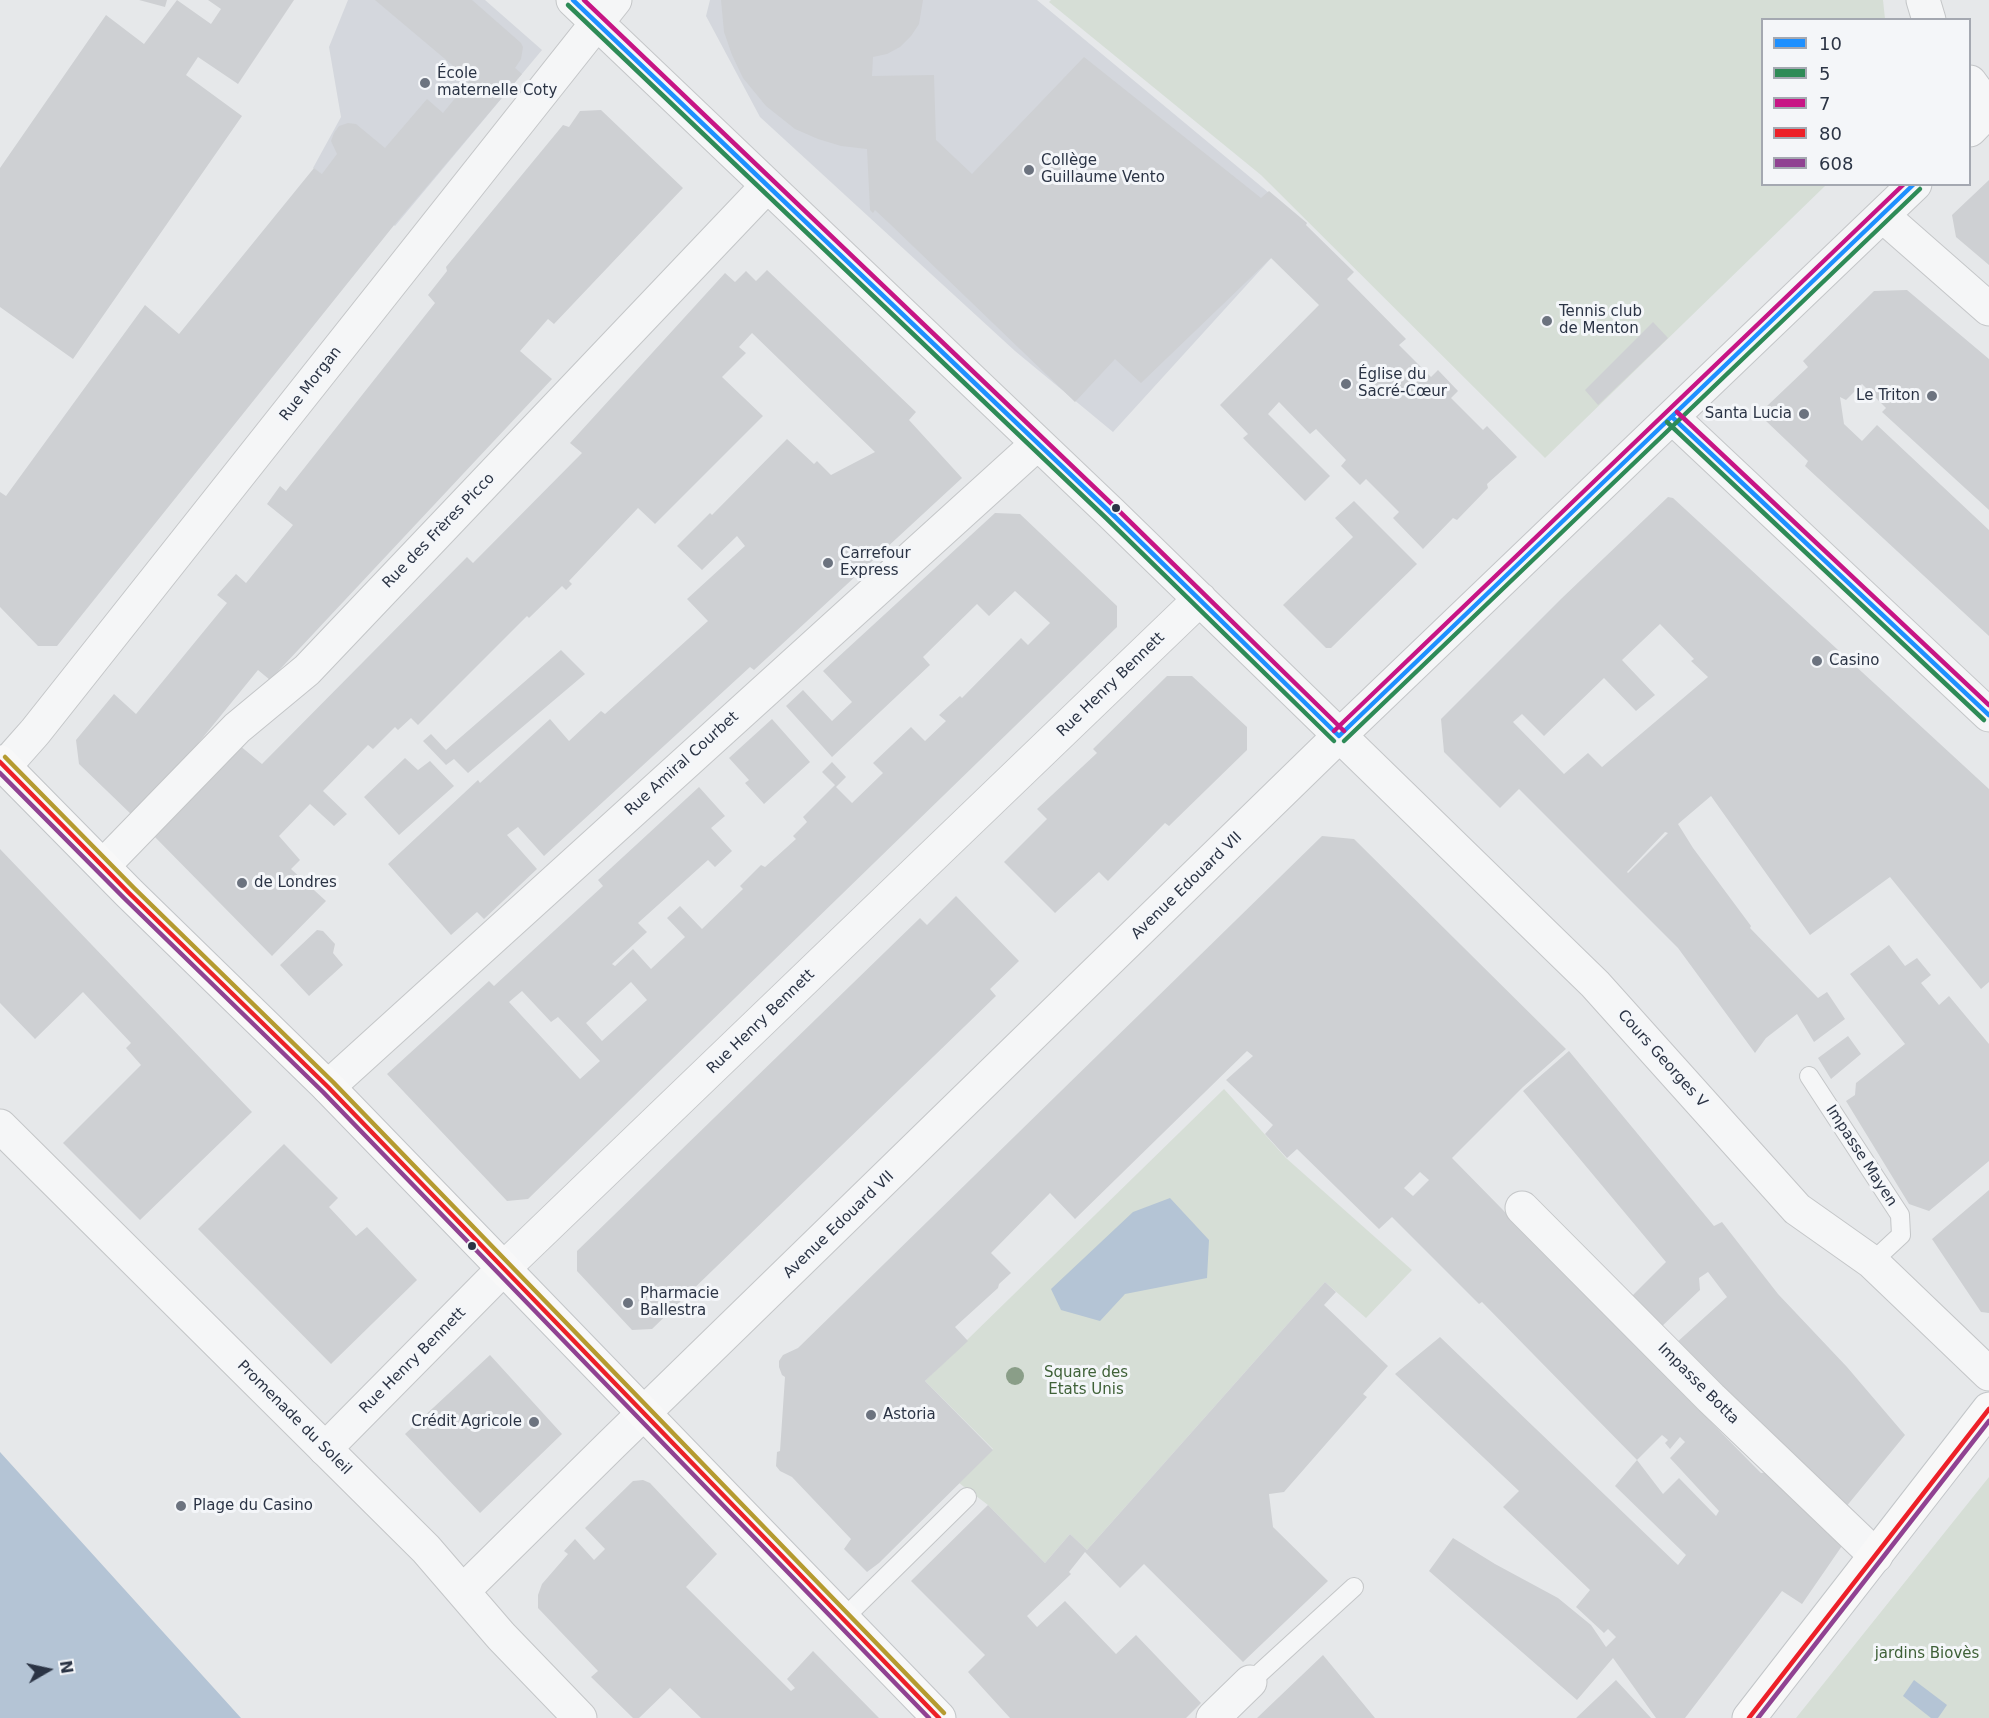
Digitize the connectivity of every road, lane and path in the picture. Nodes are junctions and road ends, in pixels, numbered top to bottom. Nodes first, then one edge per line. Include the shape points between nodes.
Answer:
1 (573, 0) edge
2 (1923, 0) edge
3 (606, 11) edge
4 (1928, 18) edge
5 (1971, 83) edge
6 (1989, 109) edge
7 (1971, 129) edge
8 (767, 186) junction
9 (1913, 186) edge
10 (1883, 216) junction
11 (1989, 309) edge
12 (1672, 417) junction
13 (1037, 444) junction
14 (1200, 599) junction
15 (1989, 715) edge
16 (1339, 736) junction
17 (2, 765) edge
18 (103, 866) junction
19 (1809, 1076) dead end
20 (328, 1086) junction
21 (0, 1126) edge
22 (1522, 1208) dead end
23 (1872, 1262) junction
24 (503, 1269) junction
25 (1989, 1374) edge
26 (1989, 1409) edge
27 (645, 1413) junction
28 (325, 1449) junction
29 (967, 1497) dead end
30 (1876, 1556) junction
31 (1354, 1587) dead end
32 (463, 1591) junction
33 (843, 1619) junction
34 (1250, 1682) joint
35 (580, 1718) edge
36 (939, 1718) edge
37 (1213, 1718) edge
38 (1749, 1718) edge

1 - 3 street, Cours Georges V
2 - 4 street
3 - 8 street, Cours Georges V
3 - 17 street, Rue Morgan via 35,732
5 - 6 street
6 - 7 street
8 - 13 street, Cours Georges V
8 - 18 street, Rue des Frères Picco via 307,670 237,728
9 - 10 street, Avenue Edouard VII
10 - 11 street
10 - 12 street, Avenue Edouard VII
12 - 15 street
12 - 16 street, Avenue Edouard VII
13 - 14 street, Cours Georges V
13 - 20 street, Rue Amiral Courbet
14 - 16 street, Cours Georges V
14 - 24 street, Rue Henry Bennett
16 - 23 street, Cours Georges V via 1594,984 1797,1209
16 - 27 street, Avenue Edouard VII
17 - 18 main road
18 - 20 main road
19 - 23 lane, Impasse Mayen via 1899,1215 1901,1234
20 - 24 main road
21 - 28 street, Promenade du Soleil
22 - 30 street, Impasse Botta
23 - 25 street, Cours Georges V
24 - 27 main road
24 - 28 street, Rue Henry Bennett
26 - 30 main road
27 - 32 street, Avenue Edouard VII
27 - 33 main road
28 - 32 street, Promenade du Soleil
29 - 33 lane
30 - 38 main road
31 - 34 lane
32 - 35 street, Promenade du Soleil
33 - 36 main road
34 - 37 street

